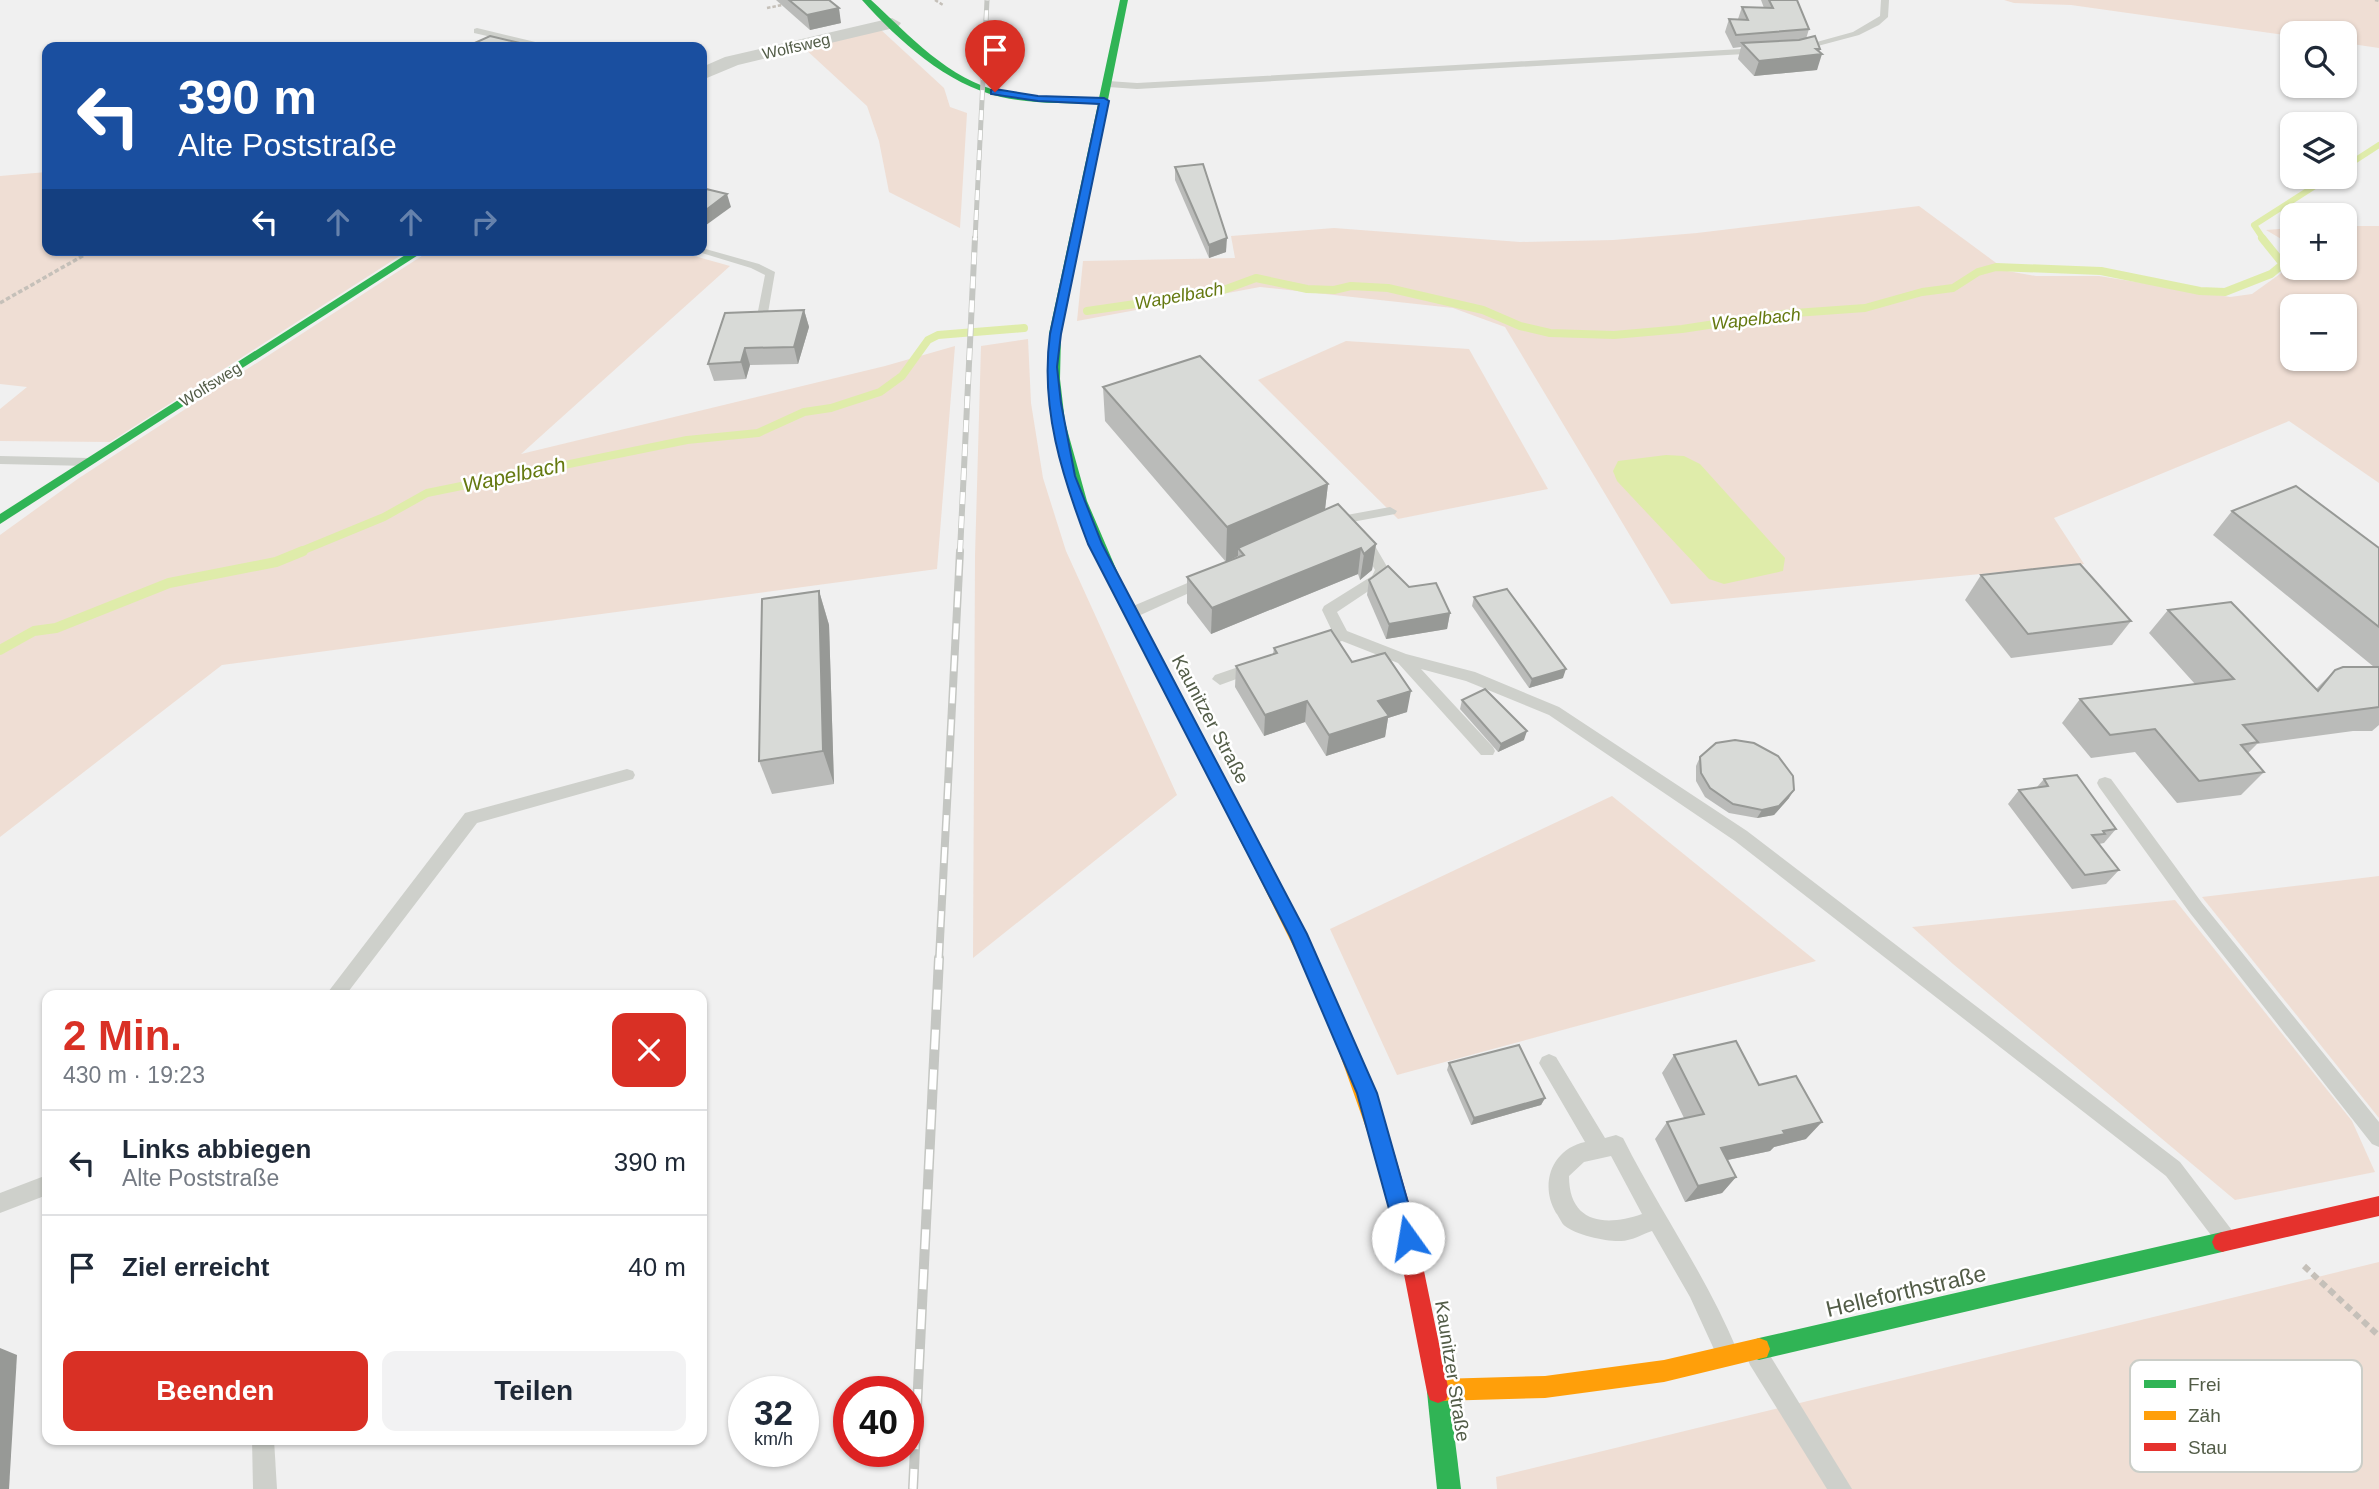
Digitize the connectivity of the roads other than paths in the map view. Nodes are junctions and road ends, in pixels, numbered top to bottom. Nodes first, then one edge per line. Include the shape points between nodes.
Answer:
1 (866, 0) edge
2 (1124, 0) edge
3 (1885, 0) edge
4 (892, 23) junction
5 (477, 31) dead end
6 (524, 42) edge
7 (1794, 50) edge
8 (1772, 51) edge
9 (707, 72) edge
10 (1108, 84) junction
11 (1104, 101) junction
12 (707, 253) edge
13 (412, 256) edge
14 (764, 311) edge
15 (0, 460) edge
16 (89, 462) junction
17 (1390, 511) dead end
18 (0, 520) edge
19 (1216, 575) edge
20 (1131, 613) junction
21 (1342, 635) junction
22 (1305, 648) edge
23 (1403, 659) junction
24 (1269, 661) edge
25 (1220, 679) dead end
26 (1487, 751) dead end
27 (627, 775) dead end
28 (2105, 783) dead end
29 (339, 990) edge
30 (1549, 1063) dead end
31 (2379, 1137) edge
32 (1600, 1148) junction
33 (42, 1187) edge
34 (0, 1203) edge
35 (2379, 1206) edge
36 (1657, 1219) junction
37 (2228, 1241) junction
38 (1753, 1349) junction
39 (1729, 1356) junction
40 (1438, 1390) junction
41 (263, 1445) edge
42 (265, 1489) edge
43 (1449, 1489) edge
44 (1840, 1489) edge

1 - 4 street
2 - 10 street, Kaunitzer Straße
3 - 7 lane via 1884,17 1877,23
4 - 9 street, Wolfsweg via 732,61
4 - 11 street via 970,84 1038,98
5 - 6 lane
8 - 10 lane
10 - 11 street, Kaunitzer Straße
11 - 20 street, Kaunitzer Straße via 1051,367 1069,476 1095,544
12 - 14 lane via 771,274
13 - 16 street, Wolfsweg
15 - 16 lane
16 - 18 street, Wolfsweg
17 - 21 lane via 1330,524 1370,549 1382,570 1377,579 1329,610
19 - 20 lane
20 - 40 street, Kaunitzer Straße via 1298,934 1367,1093 1402,1213
21 - 22 lane
21 - 23 lane
23 - 26 lane
23 - 37 lane via 1470,676 1554,711 1741,836 2173,1169
24 - 25 lane
27 - 29 lane via 471,818
28 - 31 lane via 2196,908
30 - 32 lane
32 - 36 lane via 1616,1145
32 - 36 lane via 1579,1153 1559,1172 1559,1198 1572,1219 1623,1231
33 - 34 lane
35 - 37 street, Helleforthstraße
36 - 39 lane via 1698,1289
37 - 38 street, Helleforthstraße
38 - 39 street, Helleforthstraße
38 - 44 lane
39 - 40 street, Helleforthstraße via 1664,1371 1545,1387
40 - 43 street, Kaunitzer Straße
41 - 42 lane

